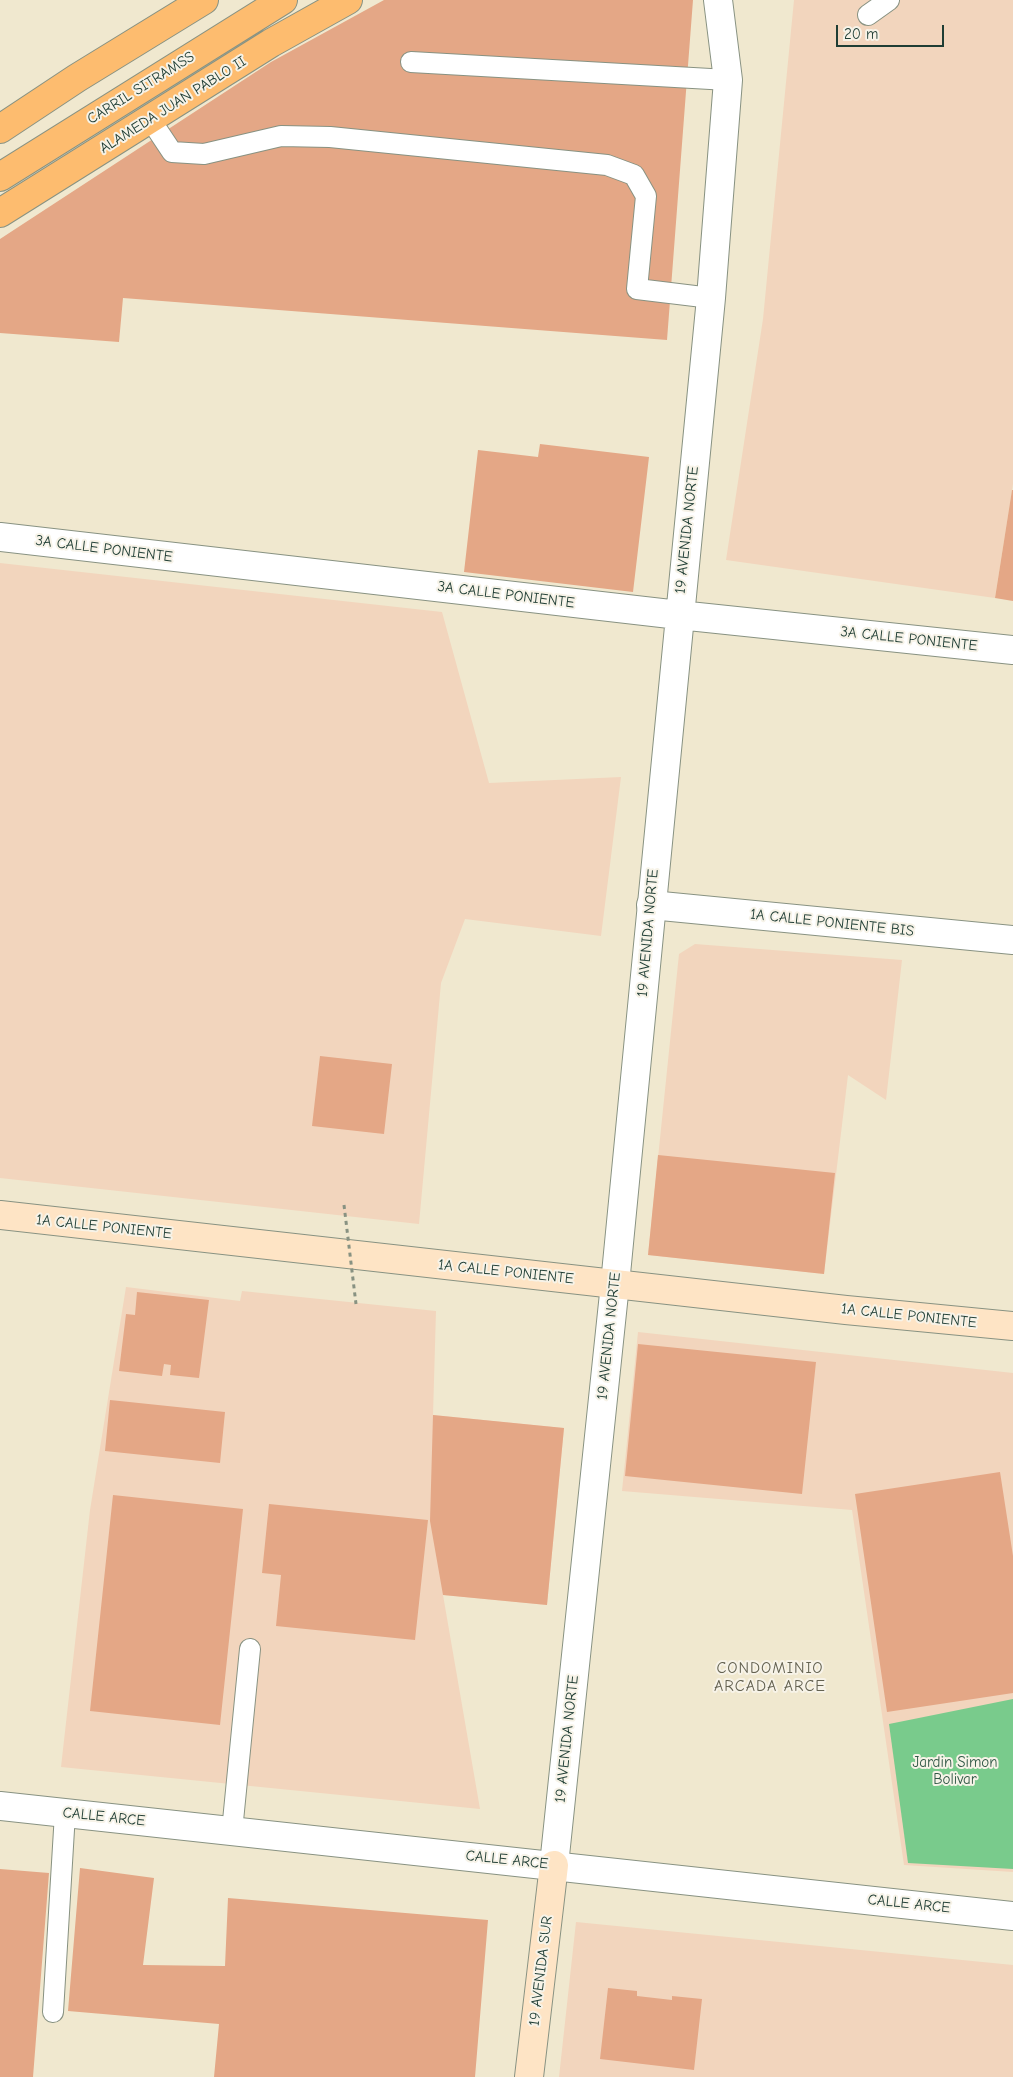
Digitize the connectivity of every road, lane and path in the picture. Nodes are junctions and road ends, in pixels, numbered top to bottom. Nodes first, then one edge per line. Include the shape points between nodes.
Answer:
1 (204, 0) edge
2 (282, 0) edge
3 (348, 0) edge
4 (718, 0) edge
5 (889, 0) edge
6 (868, 14) dead end
7 (411, 62) dead end
8 (728, 80) junction
9 (150, 120) junction
10 (0, 129) edge
11 (0, 177) edge
12 (0, 213) edge
13 (711, 298) junction
14 (0, 537) edge
15 (679, 615) junction
16 (1013, 650) edge
17 (651, 905) junction
18 (1013, 940) edge
19 (344, 1205) dead end
20 (0, 1215) edge
21 (615, 1284) junction
22 (356, 1304) dead end
23 (1013, 1326) edge
24 (250, 1649) dead end
25 (0, 1806) edge
26 (65, 1813) junction
27 (232, 1830) junction
28 (554, 1865) junction
29 (1013, 1916) edge
30 (53, 2012) dead end
31 (528, 2077) edge

1 - 10 main road
2 - 11 main road, CARRIL SITRAMSS
3 - 9 main road, ALAMEDA JUAN PABLO II via 272,43
4 - 8 street, 19 AVENIDA NORTE
5 - 6 lane
7 - 8 lane
8 - 13 street, 19 AVENIDA NORTE
9 - 12 main road, ALAMEDA JUAN PABLO II
9 - 13 lane via 172,152 204,154 281,136 330,137 606,165 634,176 646,196 637,289
13 - 15 street, 19 AVENIDA NORTE
14 - 15 street, 3A CALLE PONIENTE
15 - 16 street, 3A CALLE PONIENTE
15 - 17 street, 19 AVENIDA NORTE
17 - 18 street, 1A CALLE PONIENTE BIS
17 - 21 street, 19 AVENIDA NORTE
19 - 22 path, bridge
20 - 21 main road, 1A CALLE PONIENTE
21 - 23 main road, 1A CALLE PONIENTE
21 - 28 street, 19 AVENIDA NORTE
24 - 27 lane
25 - 26 street, CALLE ARCE
26 - 27 street, CALLE ARCE
26 - 30 lane
27 - 28 street, CALLE ARCE
28 - 29 street, CALLE ARCE
28 - 31 main road, 19 AVENIDA SUR

